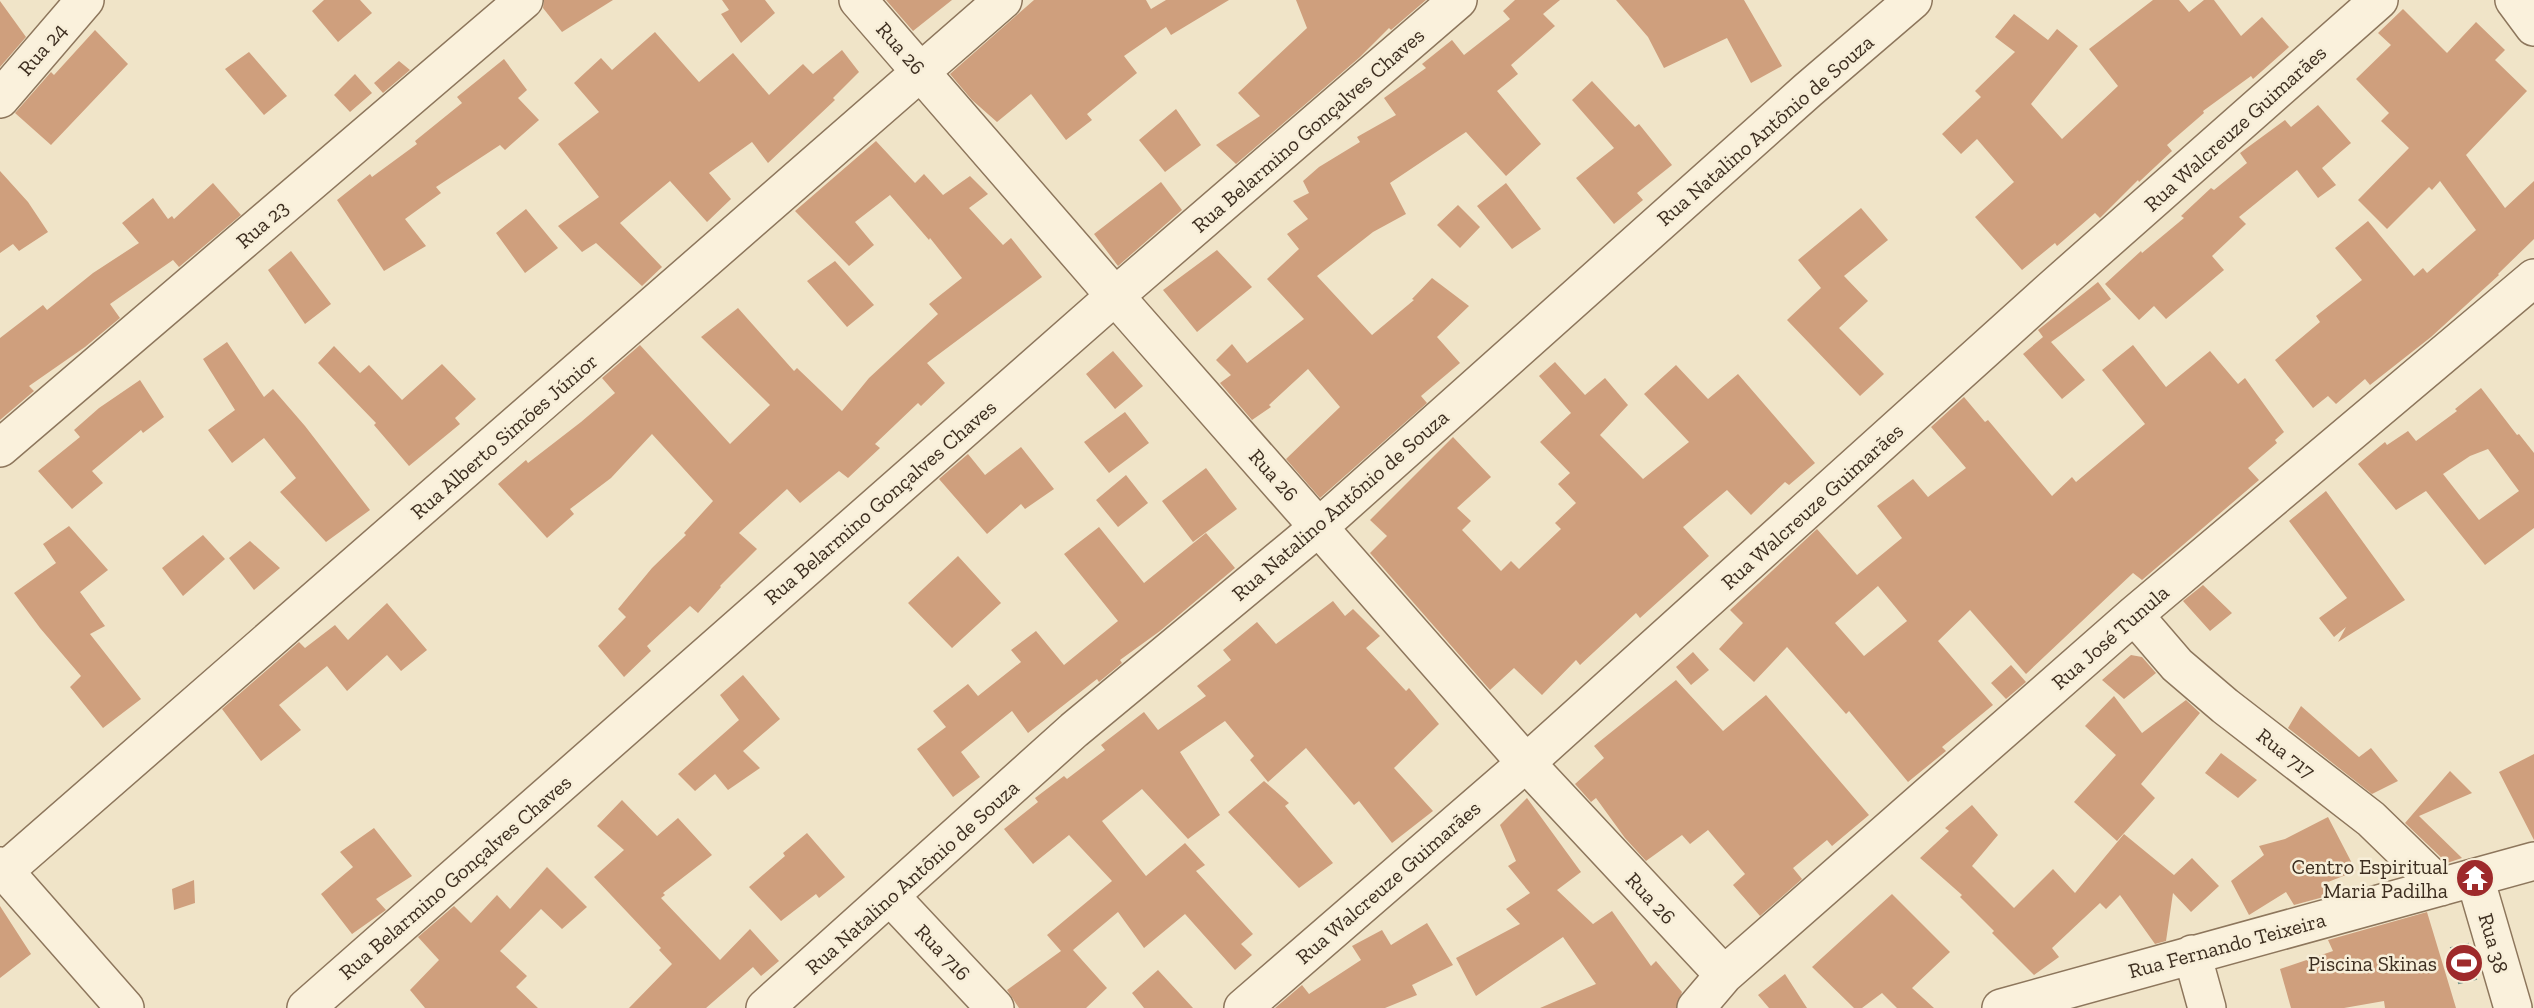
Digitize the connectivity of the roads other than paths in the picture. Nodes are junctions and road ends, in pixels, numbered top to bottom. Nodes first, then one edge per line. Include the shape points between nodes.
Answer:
1 (85, 0) edge
2 (524, 0) edge
3 (858, 0) edge
4 (1003, 0) edge
5 (1458, 0) edge
6 (1913, 0) edge
7 (2379, 0) edge
8 (2514, 0) edge
9 (2534, 27) edge
10 (921, 71) junction
11 (0, 99) edge
12 (2534, 278) edge
13 (1115, 296) junction
14 (0, 448) edge
15 (1320, 526) junction
16 (2134, 615) junction
17 (1526, 763) junction
18 (2534, 861) edge
19 (1, 871) edge
20 (2458, 883) junction
21 (890, 897) junction
22 (2192, 954) junction
23 (1724, 975) junction
24 (125, 1008) edge
25 (306, 1008) edge
26 (765, 1008) edge
27 (995, 1008) edge
28 (1243, 1008) edge
29 (1696, 1008) edge
30 (2001, 1008) edge
31 (2207, 1008) edge
32 (2512, 1008) edge

1 - 11 street, Rua 24
2 - 14 street, Rua 23
3 - 10 street, Rua 26
4 - 10 street, Rua Alberto Simões Júnior
5 - 13 street, Rua Belarmino Gonçalves Chaves
6 - 15 street, Rua Natalino Antônio de Souza
7 - 17 street, Rua Walcreuze Guimarães
8 - 9 street
10 - 13 street, Rua 26
10 - 19 street, Rua Alberto Simões Júnior
12 - 16 street, Rua José Tunula
13 - 15 street, Rua 26
13 - 25 street, Rua Belarmino Gonçalves Chaves
15 - 17 street, Rua 26
15 - 21 street, Rua Natalino Antônio de Souza via 1074,730
16 - 20 street, Rua 717 via 2177,665 2236,715
16 - 23 street, Rua José Tunula
17 - 23 street, Rua 26
17 - 28 street, Rua Walcreuze Guimarães
18 - 20 street, Rua Fernando Teixeira
19 - 24 street
20 - 22 street, Rua Fernando Teixeira
20 - 32 street, Rua 38
21 - 26 street, Rua Natalino Antônio de Souza
21 - 27 street, Rua 716
22 - 30 street, Rua Fernando Teixeira
22 - 31 street
23 - 29 street, Rua José Tunula

